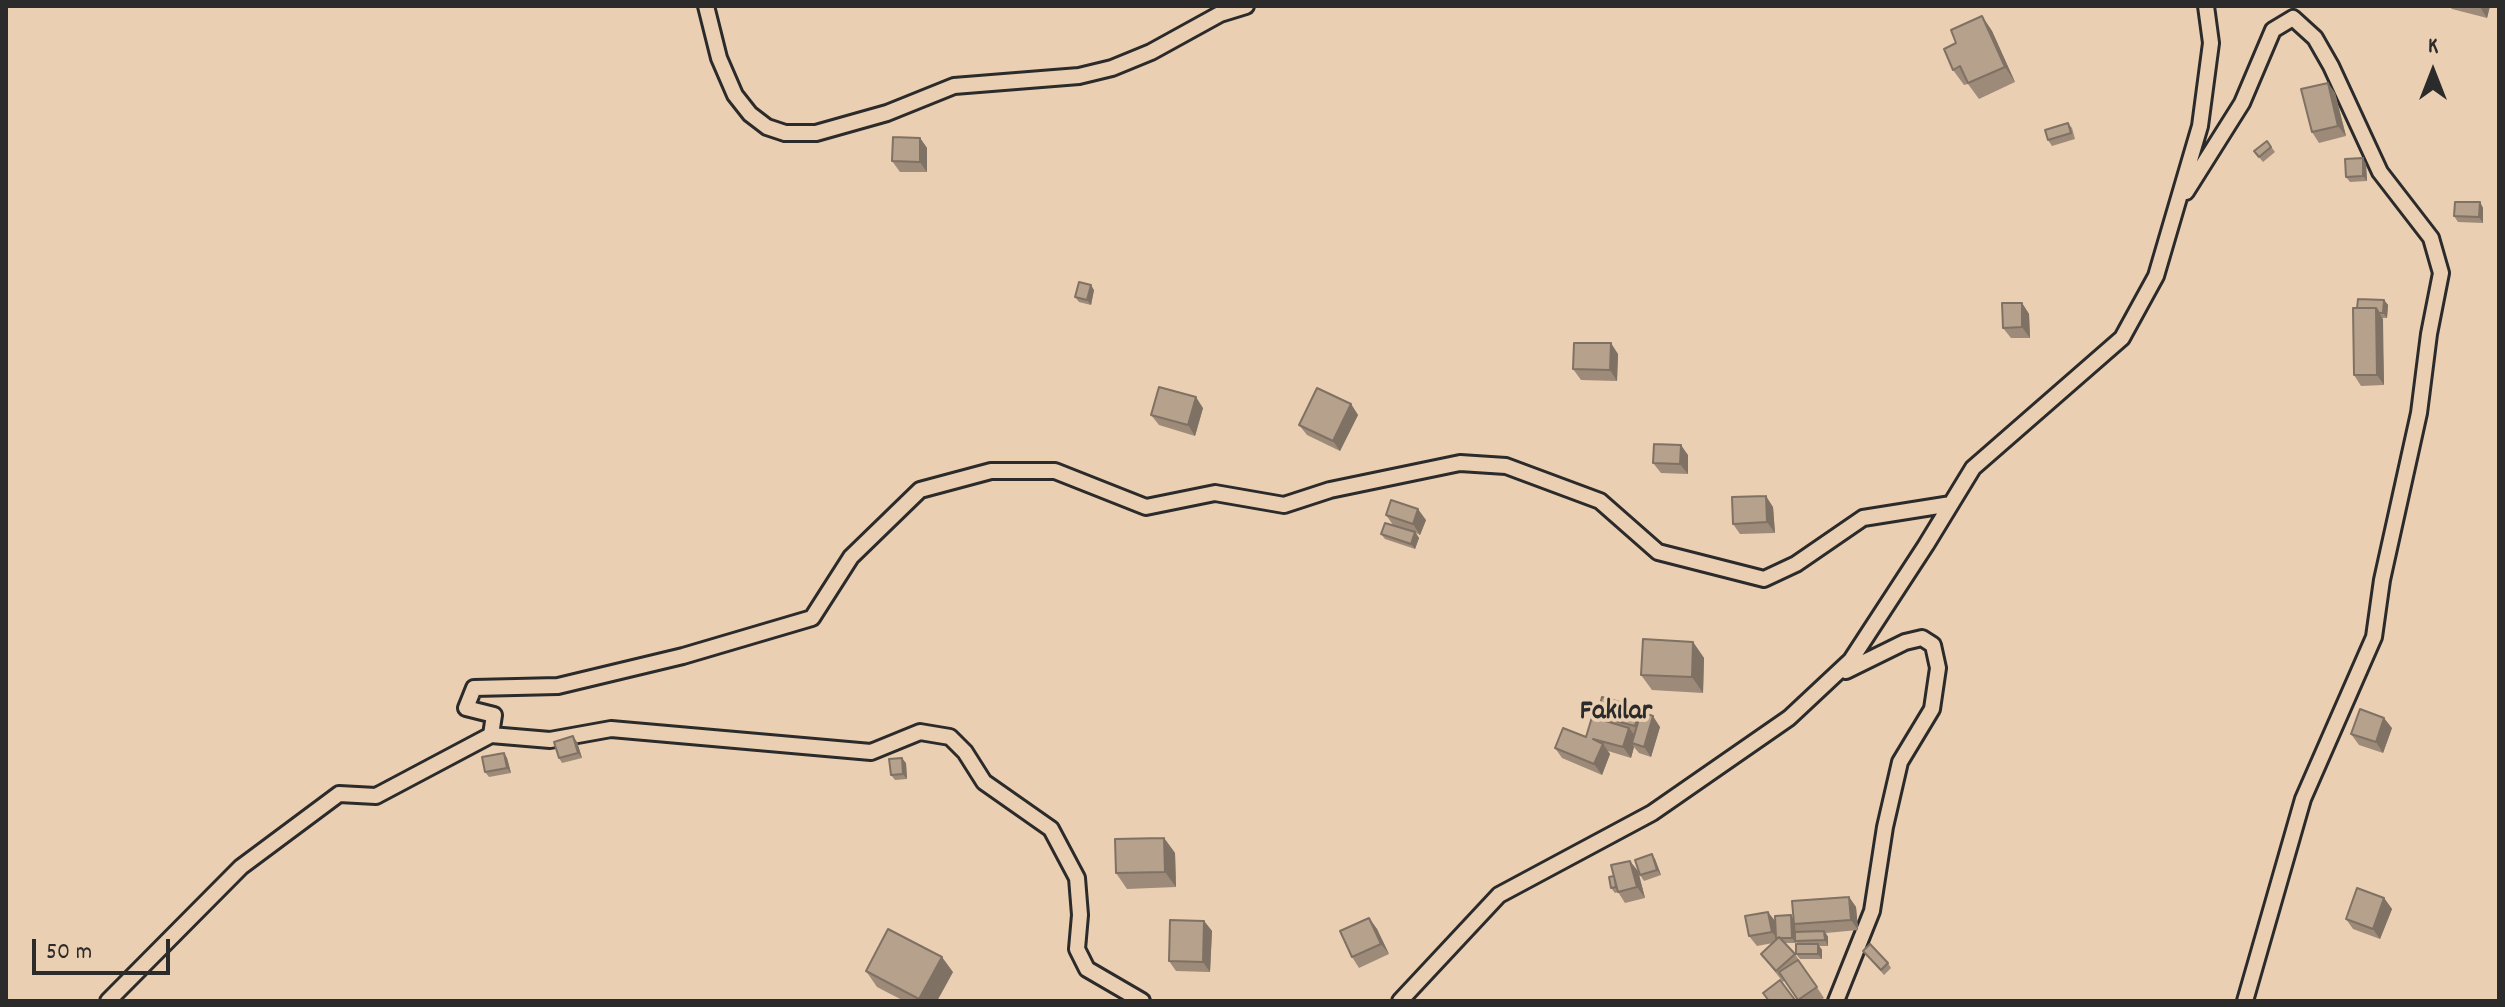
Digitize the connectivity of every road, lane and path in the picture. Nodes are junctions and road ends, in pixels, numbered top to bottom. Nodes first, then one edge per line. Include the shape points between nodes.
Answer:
1 (706, 6) edge
2 (1246, 6) edge
3 (2206, 6) edge
4 (2295, 12) edge
5 (2176, 208) junction
6 (1951, 504) junction
7 (1832, 678) junction
8 (491, 735) junction
9 (108, 1001) edge
10 (1142, 1001) edge
11 (1400, 1001) edge
12 (1836, 1001) edge
13 (2245, 1001) edge

1 - 2 street via 719,58 750,114 785,133 816,133 954,86 1079,76 1112,68
3 - 5 street via 2211,43 2200,126
4 - 5 street via 2273,30 2242,103
4 - 13 street via 2331,66 2380,172 2431,238 2441,273 2374,637 2303,799
5 - 6 street via 2156,276 2122,338 1973,468
6 - 7 street via 1851,660
6 - 8 street via 1863,518 1796,564 1764,579 1658,552 1600,501 1506,466 1460,463 1284,505 1215,493 1146,507 1055,471 991,471 920,490 851,557 812,618 558,686 474,688 466,708 494,715
7 - 11 street via 1789,718 1652,813 1499,895
7 - 12 street via 1922,638 1933,645 1938,668 1932,709 1900,762 1872,911
8 - 9 street via 376,796 339,794 241,867
8 - 10 street via 550,740 611,729 871,752 920,732 950,737 984,782 1051,829 1077,878 1077,949 1087,969

